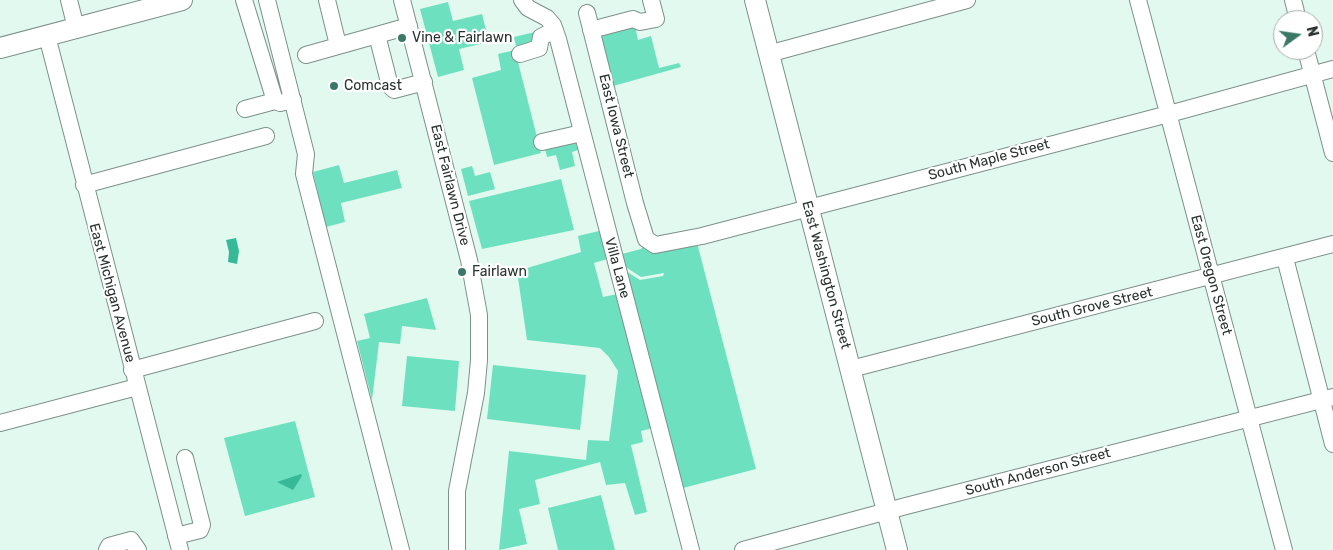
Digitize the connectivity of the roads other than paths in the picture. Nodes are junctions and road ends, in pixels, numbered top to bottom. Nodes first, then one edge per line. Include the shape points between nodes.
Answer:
1 (69, 0) edge
2 (182, 0) edge
3 (244, 0) edge
4 (267, 0) edge
5 (326, 0) edge
6 (402, 0) edge
7 (522, 0) edge
8 (651, 0) edge
9 (755, 0) edge
10 (967, 0) edge
11 (1138, 0) edge
12 (587, 13) dead end
13 (409, 26) junction
14 (76, 28) junction
15 (555, 30) junction
16 (591, 30) junction
17 (377, 35) junction
18 (47, 36) junction
19 (338, 45) junction
20 (0, 48) edge
21 (520, 54) dead end
22 (768, 54) junction
23 (306, 55) dead end
24 (1308, 60) edge
25 (1333, 68) edge
26 (1312, 74) junction
27 (424, 82) junction
28 (293, 100) junction
29 (275, 101) junction
30 (245, 109) dead end
31 (1168, 114) junction
32 (582, 133) junction
33 (266, 136) dead end
34 (542, 142) dead end
35 (1333, 152) edge
36 (84, 185) junction
37 (808, 208) junction
38 (646, 239) joint
39 (1333, 244) edge
40 (1285, 258) junction
41 (1211, 276) junction
42 (315, 321) dead end
43 (851, 369) junction
44 (132, 370) junction
45 (137, 387) junction
46 (1327, 399) edge
47 (1249, 418) junction
48 (0, 423) edge
49 (1333, 444) edge
50 (185, 458) dead end
51 (888, 511) junction
52 (178, 543) edge
53 (107, 550) edge
54 (138, 550) edge
55 (401, 550) edge
56 (457, 550) edge
57 (691, 550) edge
58 (743, 550) edge
59 (898, 550) edge
60 (1284, 550) edge

1 - 14 street
2 - 14 main road
3 - 29 street
4 - 28 street
5 - 19 street
6 - 13 street, East Fairlawn Drive
7 - 15 street via 528,8 547,18
8 - 16 street via 656,19 640,22 633,19
9 - 22 main road, East Washington Street
10 - 22 street
11 - 31 street, East Oregon Street
12 - 16 street, East Iowa Street
13 - 17 street
13 - 27 street, East Fairlawn Drive
14 - 18 main road
15 - 21 street via 541,37 539,48
15 - 32 street, Villa Lane
16 - 38 street, East Iowa Street
17 - 19 street
17 - 27 street via 390,86 394,90
18 - 20 main road
18 - 36 street, East Michigan Avenue
19 - 23 street
22 - 37 main road, East Washington Street
24 - 26 street
25 - 26 street, South Maple Street
26 - 31 street, South Maple Street
26 - 35 street
27 - 56 street, East Fairlawn Drive via 469,260 479,314 476,393 457,491
28 - 29 street
28 - 55 street via 306,154 304,174
29 - 30 street
31 - 37 street, South Maple Street
31 - 41 street, East Oregon Street
32 - 34 street
32 - 57 street, Villa Lane
33 - 36 street
36 - 44 street, East Michigan Avenue
37 - 38 street, South Maple Street via 680,242 655,245
37 - 43 main road, East Washington Street
39 - 40 street, South Grove Street
40 - 41 street, South Grove Street
40 - 46 street
41 - 43 street, South Grove Street
41 - 47 street, East Oregon Street
42 - 44 street
43 - 51 main road, East Washington Street
44 - 45 street, East Michigan Avenue
45 - 48 street
45 - 52 street, East Michigan Avenue
46 - 47 street, South Anderson Street
46 - 49 street
47 - 51 street, South Anderson Street
47 - 60 street, East Oregon Street
50 - 52 street via 202,526
51 - 58 street, South Anderson Street
51 - 59 main road, East Washington Street
53 - 54 street via 109,546 131,540

